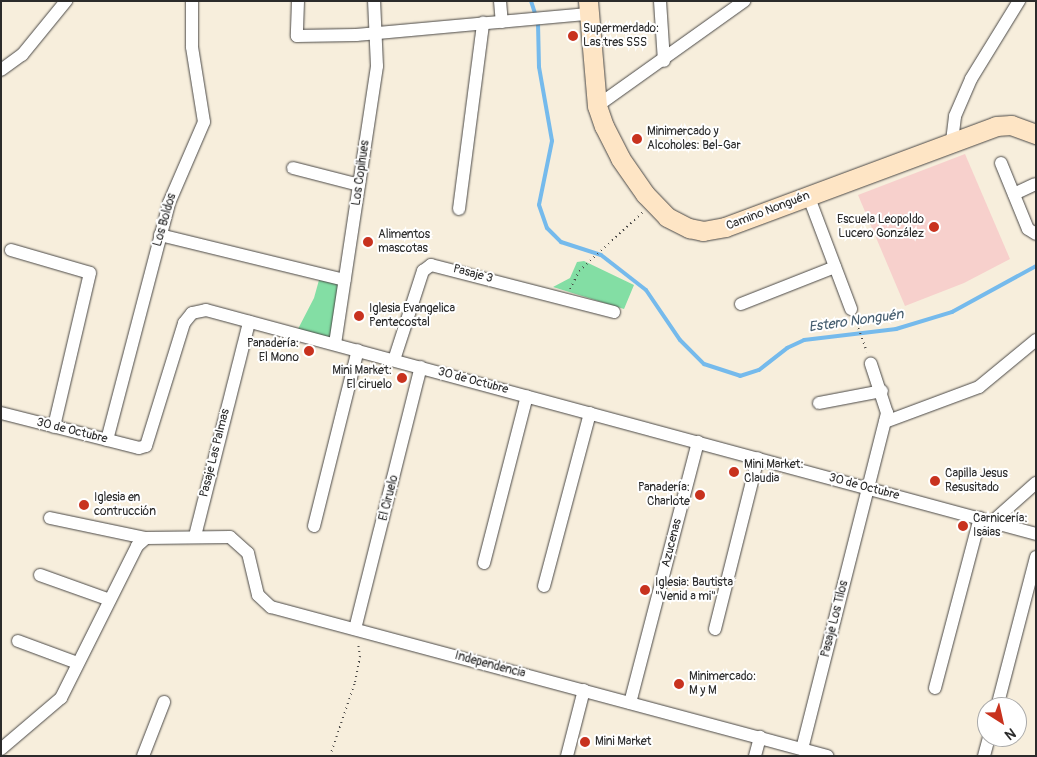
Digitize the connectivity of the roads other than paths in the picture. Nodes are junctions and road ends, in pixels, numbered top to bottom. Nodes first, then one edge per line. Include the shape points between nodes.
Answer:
1 (66, 1) edge
2 (192, 1) edge
3 (298, 1) edge
4 (374, 1) edge
5 (500, 1) edge
6 (660, 1) edge
7 (744, 1) edge
8 (1019, 1) edge
9 (588, 8) edge
10 (502, 22) junction
11 (482, 23) junction
12 (377, 32) junction
13 (664, 61) junction
14 (1, 70) edge
15 (597, 106) junction
16 (1036, 134) edge
17 (952, 141) junction
18 (1001, 163) dead end
19 (293, 168) dead end
20 (1035, 184) edge
21 (359, 185) junction
22 (1014, 194) junction
23 (808, 195) junction
24 (459, 209) dead end
25 (1036, 234) edge
26 (160, 235) junction
27 (11, 250) dead end
28 (835, 267) junction
29 (345, 280) junction
30 (741, 304) dead end
31 (614, 312) dead end
32 (853, 315) road end
33 (249, 322) junction
34 (1036, 340) edge
35 (335, 344) junction
36 (358, 350) junction
37 (394, 360) junction
38 (871, 364) dead end
39 (421, 367) junction
40 (882, 391) junction
41 (527, 396) junction
42 (819, 403) dead end
43 (1, 413) edge
44 (590, 413) junction
45 (885, 422) junction
46 (54, 427) junction
47 (107, 440) junction
48 (698, 442) junction
49 (758, 458) junction
50 (1036, 483) edge
51 (868, 488) junction
52 (50, 518) dead end
53 (986, 520) junction
54 (314, 526) dead end
55 (1036, 534) edge
56 (194, 536) junction
57 (146, 538) junction
58 (1036, 557) edge
59 (484, 564) dead end
60 (40, 575) dead end
61 (544, 586) dead end
62 (110, 600) junction
63 (355, 629) junction
64 (715, 629) dead end
65 (18, 641) dead end
66 (78, 663) junction
67 (936, 688) dead end
68 (584, 690) junction
69 (1000, 697) edge
70 (164, 702) dead end
71 (630, 703) junction
72 (760, 737) junction
73 (1, 749) edge
74 (802, 749) junction
75 (142, 754) edge
76 (567, 756) edge
77 (755, 756) edge
78 (827, 756) edge

1 - 14 street via 22,55
2 - 26 street, Los Boldos via 192,48 204,122 175,186
3 - 12 street via 297,36
4 - 12 street, Los Copihues
5 - 10 street
6 - 13 street
7 - 13 street
8 - 17 street via 971,79 955,116
9 - 10 street via 553,17
9 - 15 main road, Camino Nonguén
10 - 11 street
11 - 12 street
11 - 24 street
12 - 21 street, Los Copihues via 376,66
13 - 15 street
15 - 23 main road, Camino Nonguén via 620,158 654,204 682,226 711,230
16 - 17 main road, Camino Nonguén via 1023,128 1001,125
17 - 23 main road, Camino Nonguén
18 - 22 street
19 - 21 street
20 - 22 street
21 - 29 street, Los Copihues
22 - 25 street via 1028,229
23 - 28 street
26 - 29 street
26 - 47 street, Los Boldos
27 - 46 street via 90,273
28 - 30 street
28 - 32 street
29 - 35 street, Los Copihues
31 - 37 street, Pasaje 3 via 431,265 423,271
33 - 35 street, 30 de Octubre
33 - 47 street, 30 de Octubre via 206,310 188,316 149,444 139,448
33 - 56 street, Pasaje Las Palmas
34 - 45 street via 979,387
35 - 36 street, 30 de Octubre
36 - 37 street, 30 de Octubre
36 - 54 street
37 - 39 street, 30 de Octubre
38 - 40 street, Pasaje Los Tilos
39 - 41 street, 30 de Octubre
39 - 63 street, El Ciruelo
40 - 42 street
40 - 45 street, Pasaje Los Tilos via 887,408
41 - 44 street, 30 de Octubre
41 - 59 street
43 - 46 street, 30 de Octubre
44 - 48 street, 30 de Octubre
44 - 61 street
45 - 51 street, Pasaje Los Tilos
46 - 47 street, 30 de Octubre
48 - 49 street, 30 de Octubre
48 - 71 street, Azucenas
49 - 51 street, 30 de Octubre
49 - 64 street
50 - 53 street
51 - 53 street, 30 de Octubre
51 - 74 street, Pasaje Los Tilos
52 - 57 street
53 - 55 street, 30 de Octubre
53 - 67 street
56 - 57 street
56 - 63 street, Independencia via 224,536 240,542 250,558 258,596 265,604
57 - 62 street via 137,546
58 - 69 street
60 - 62 street
62 - 66 street
63 - 68 street, Independencia
65 - 66 street
66 - 73 street via 66,690 55,704
68 - 71 street, Independencia
68 - 76 street
70 - 75 street
71 - 72 street, Independencia
72 - 74 street, Independencia
72 - 77 street
74 - 78 street, Independencia

